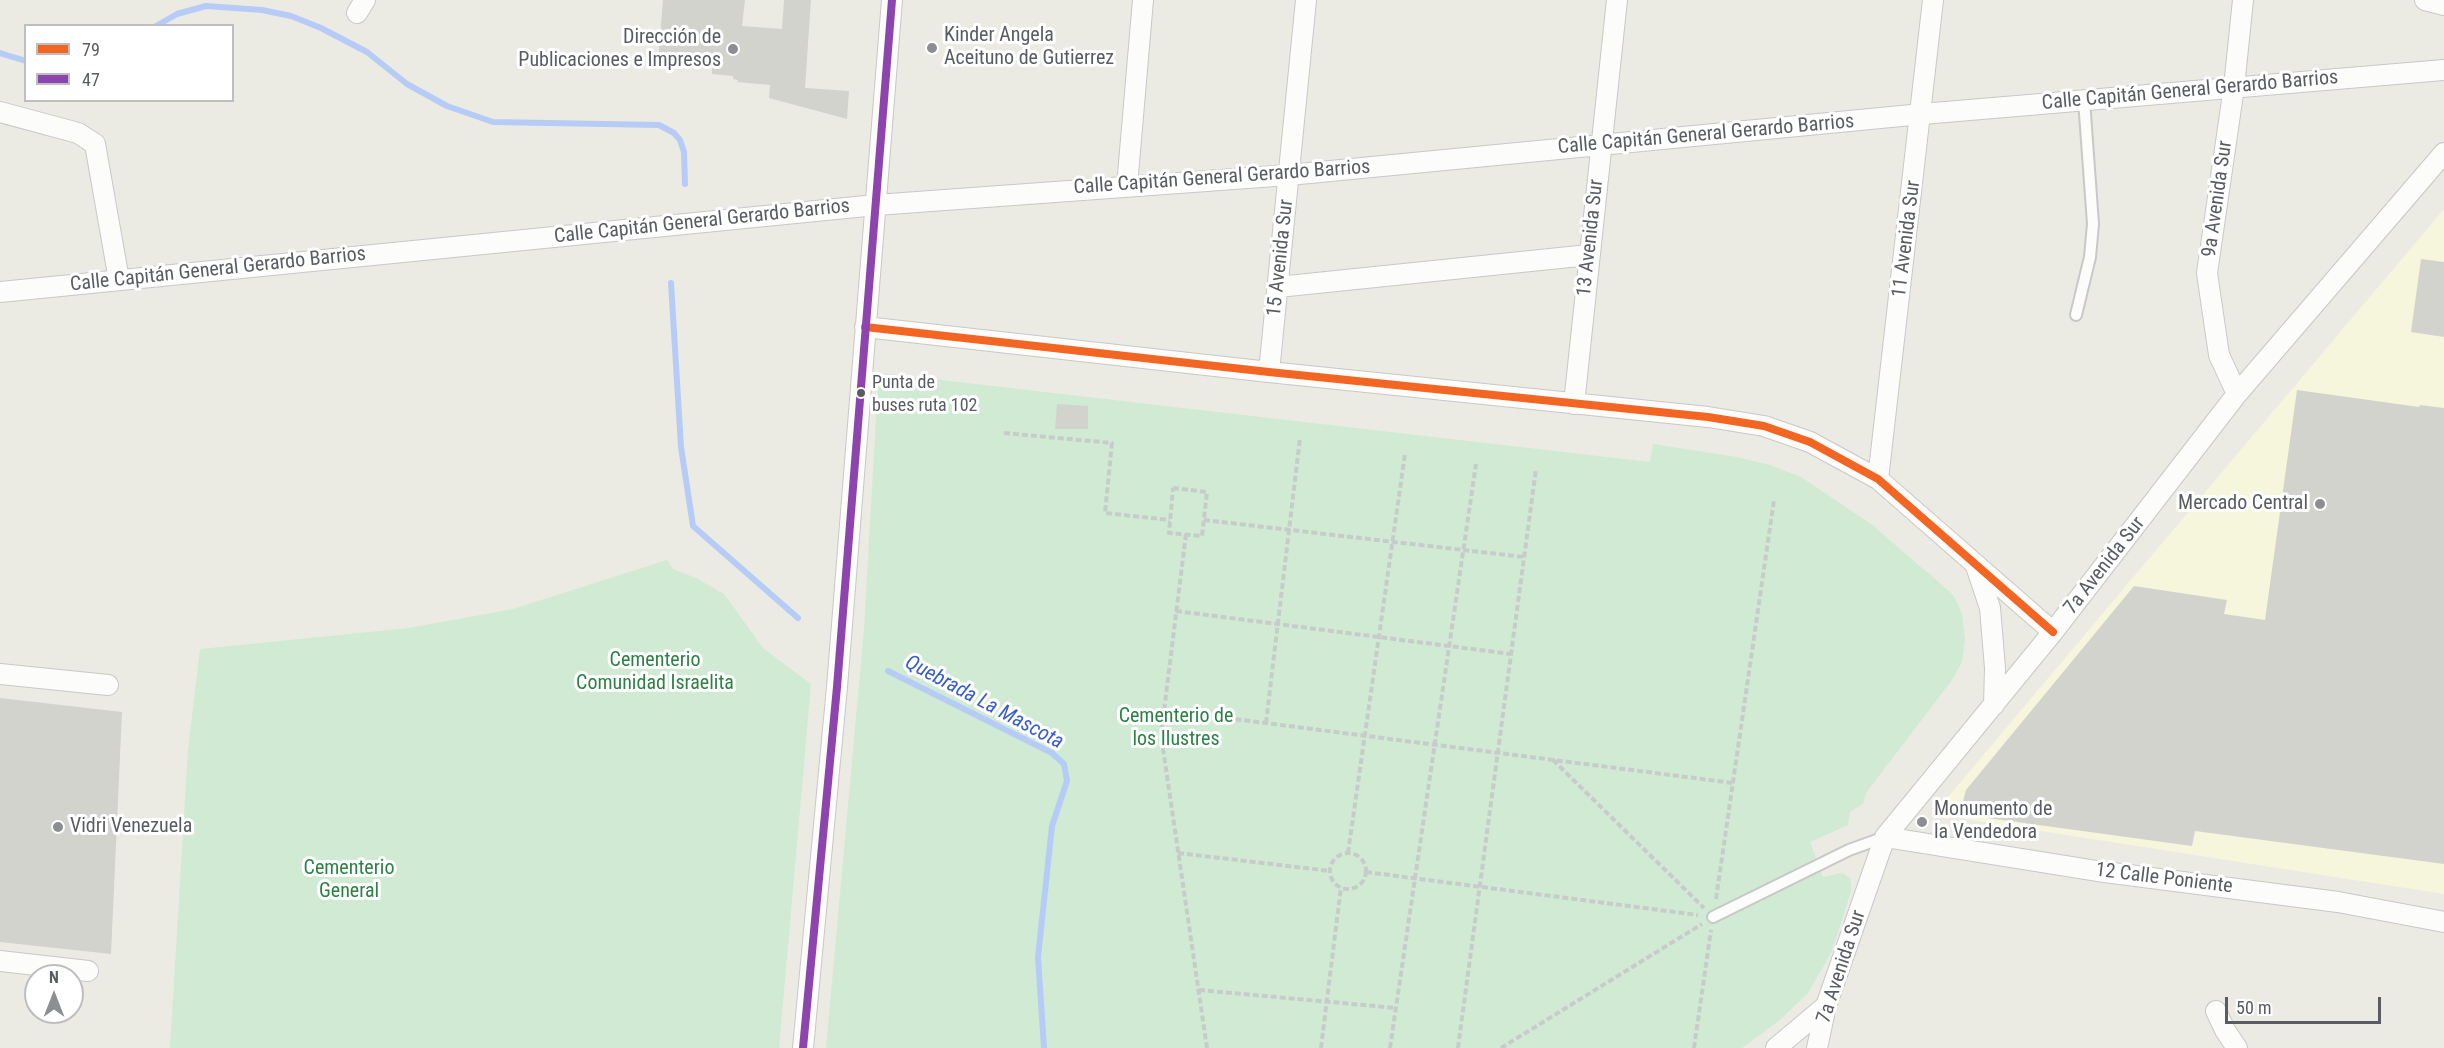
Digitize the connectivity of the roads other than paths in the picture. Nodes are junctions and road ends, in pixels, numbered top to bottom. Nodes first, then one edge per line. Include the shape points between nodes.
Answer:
1 (892, 0) edge
2 (1143, 0) edge
3 (1306, 0) edge
4 (1617, 0) edge
5 (1933, 0) edge
6 (2243, 0) edge
7 (2425, 0) edge
8 (2444, 5) edge
9 (2444, 70) edge
10 (2234, 87) junction
11 (2084, 100) junction
12 (0, 112) edge
13 (1922, 114) junction
14 (1601, 145) junction
15 (2444, 153) edge
16 (1289, 175) junction
17 (1127, 186) junction
18 (876, 204) junction
19 (1589, 255) junction
20 (119, 280) junction
21 (1278, 287) junction
22 (0, 292) edge
23 (2076, 315) dead end
24 (865, 327) junction
25 (1269, 372) junction
26 (2237, 394) junction
27 (1574, 404) junction
28 (1878, 479) junction
29 (1975, 563) junction
30 (2054, 632) junction
31 (0, 674) edge
32 (108, 685) dead end
33 (1994, 705) junction
34 (1885, 837) junction
35 (1713, 917) road end
36 (2444, 921) edge
37 (0, 961) edge
38 (87, 971) dead end
39 (1826, 1006) junction
40 (2216, 1011) dead end
41 (803, 1048) edge
42 (1776, 1048) edge
43 (1817, 1048) edge
44 (2237, 1048) edge

1 - 18 street
2 - 17 street
3 - 16 street, 15 Avenida Sur
4 - 14 street, 13 Avenida Sur
5 - 13 street, 11 Avenida Sur
6 - 10 street, 9a Avenida Sur
7 - 8 street
9 - 10 street, Calle Capitán General Gerardo Barrios
10 - 11 street, Calle Capitán General Gerardo Barrios
10 - 26 street, 9a Avenida Sur via 2207,273 2219,355
11 - 13 street, Calle Capitán General Gerardo Barrios
11 - 23 lane via 2093,224 2090,257
12 - 20 street via 78,133 95,144
13 - 14 street, Calle Capitán General Gerardo Barrios
13 - 28 street, 11 Avenida Sur
14 - 16 street, Calle Capitán General Gerardo Barrios
14 - 19 street, 13 Avenida Sur
15 - 26 street, 7a Avenida Sur
16 - 17 street, Calle Capitán General Gerardo Barrios
16 - 21 street, 15 Avenida Sur
17 - 18 street, Calle Capitán General Gerardo Barrios
18 - 20 street, Calle Capitán General Gerardo Barrios
18 - 24 street
19 - 21 street
19 - 27 street, 13 Avenida Sur
20 - 22 street, Calle Capitán General Gerardo Barrios
21 - 25 street, 15 Avenida Sur
24 - 25 street
24 - 41 street
25 - 27 street
26 - 30 street, 7a Avenida Sur
27 - 28 street via 1764,426 1810,442
28 - 29 street
29 - 30 street
29 - 33 street via 1990,608
30 - 33 street, 7a Avenida Sur
31 - 32 street
33 - 34 street, 7a Avenida Sur
34 - 35 lane via 1849,850
34 - 36 street, 12 Calle Poniente via 2097,871 2338,902
34 - 39 street, 7a Avenida Sur
37 - 38 street
39 - 42 street
39 - 43 street, 7a Avenida Sur
40 - 44 street

